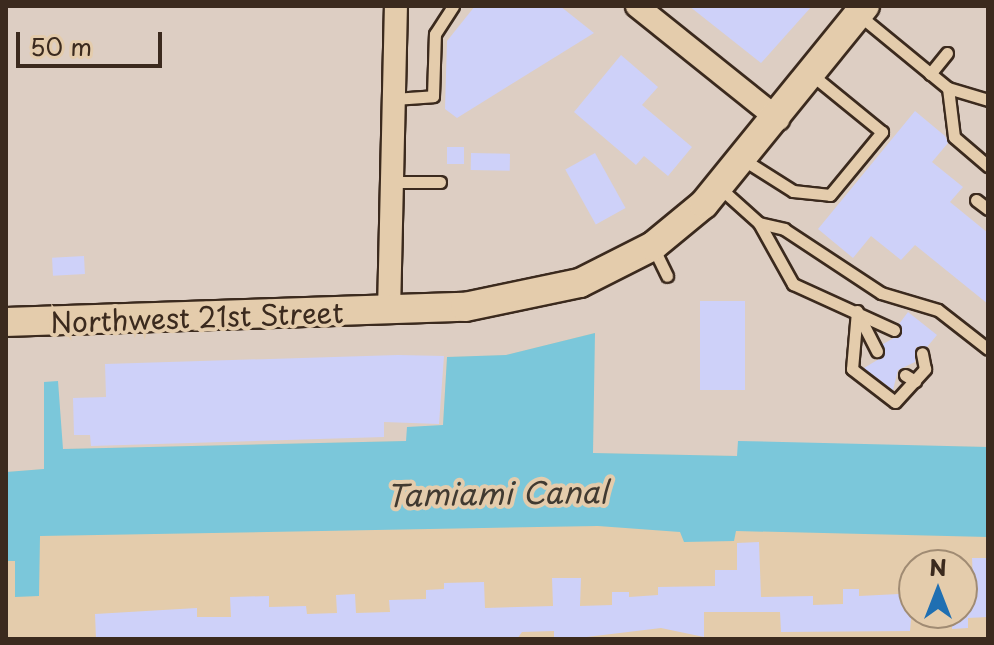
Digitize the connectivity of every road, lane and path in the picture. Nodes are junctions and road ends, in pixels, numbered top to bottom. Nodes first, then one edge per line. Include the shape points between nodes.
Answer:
1 (396, 6) edge
2 (453, 6) edge
3 (637, 6) edge
4 (862, 10) edge
5 (947, 53) dead end
6 (812, 74) junction
7 (930, 74) junction
8 (948, 88) junction
9 (394, 99) junction
10 (988, 100) edge
11 (778, 119) junction
12 (744, 160) junction
13 (988, 166) edge
14 (391, 182) junction
15 (440, 182) dead end
16 (720, 188) junction
17 (976, 200) dead end
18 (988, 209) edge
19 (759, 223) junction
20 (653, 246) junction
21 (667, 276) dead end
22 (857, 311) junction
23 (389, 312) junction
24 (6, 322) edge
25 (894, 330) dead end
26 (988, 349) edge
27 (877, 351) dead end
28 (922, 353) dead end

1 - 9 street
2 - 9 lane via 435,34 433,96
3 - 11 street
4 - 6 street, Northwest 21st Street
4 - 7 lane
5 - 7 lane
6 - 11 street, Northwest 21st Street
6 - 12 lane via 882,132 830,195 793,191
7 - 8 lane
8 - 10 lane
8 - 13 lane via 954,137
9 - 14 street
11 - 12 street, Northwest 21st Street
12 - 16 street, Northwest 21st Street
14 - 15 lane
14 - 23 street
16 - 19 lane
16 - 20 street, Northwest 21st Street
17 - 18 lane
19 - 22 lane via 793,284
19 - 26 lane via 784,229 881,293 938,310
20 - 21 lane
20 - 23 street, Northwest 21st Street via 543,294
22 - 25 lane
22 - 27 lane
22 - 28 lane via 852,369 895,402 910,378 925,369
23 - 24 street, Northwest 21st Street

